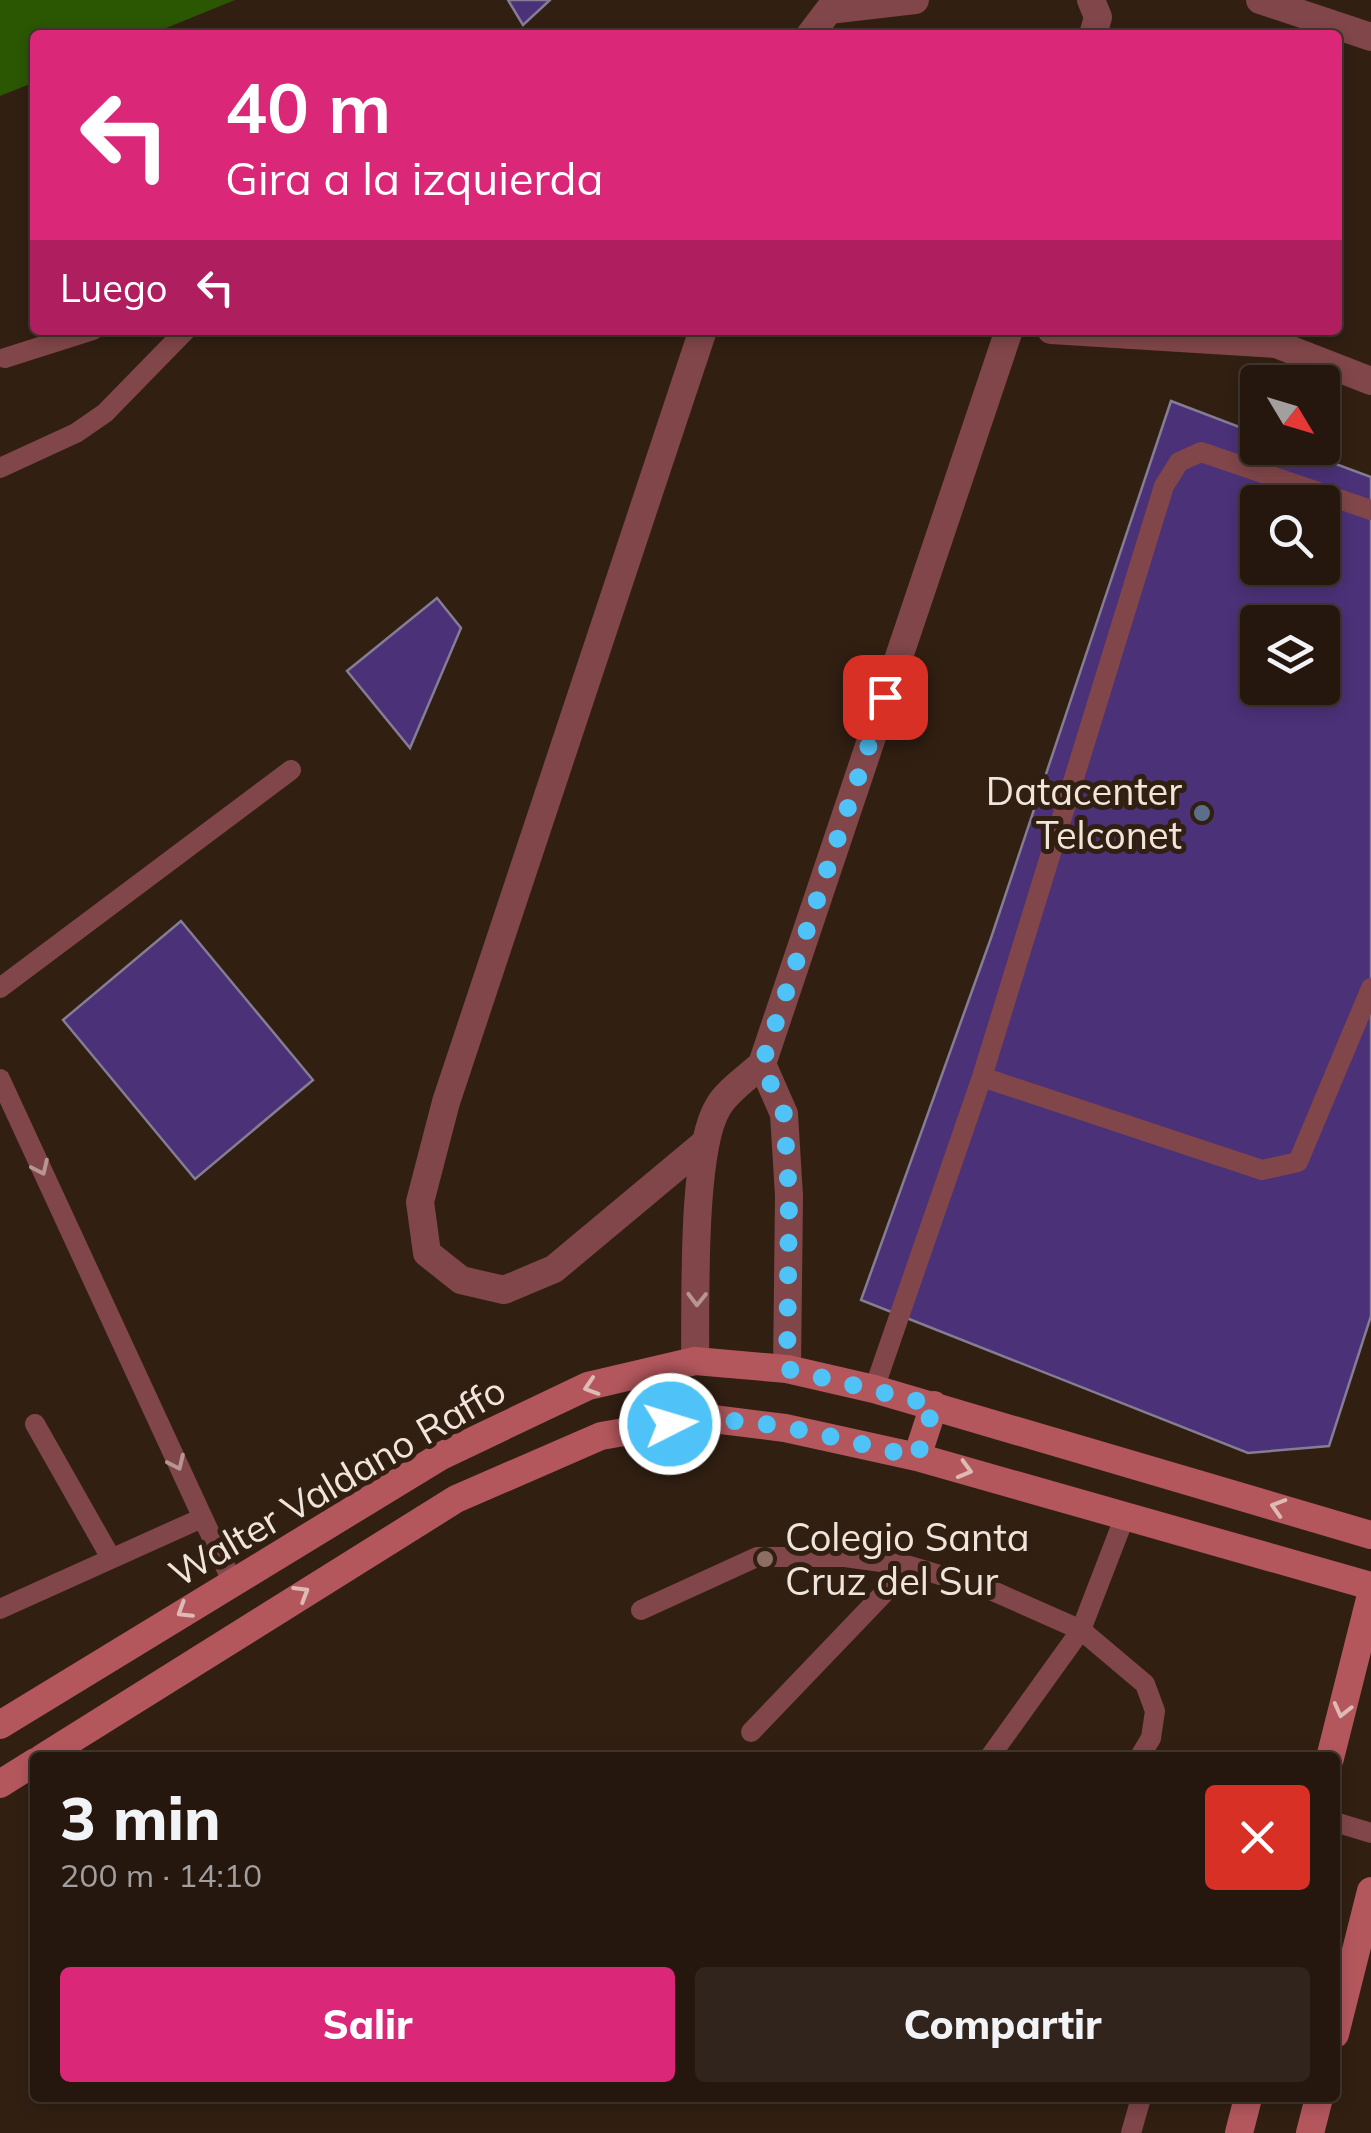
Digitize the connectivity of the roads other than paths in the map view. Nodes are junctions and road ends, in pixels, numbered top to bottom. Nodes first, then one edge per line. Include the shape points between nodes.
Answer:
1 (915, 0) edge
2 (1091, 0) edge
3 (1260, 0) edge
4 (814, 30) edge
5 (1094, 30) edge
6 (1371, 37) edge
7 (77, 335) edge
8 (701, 335) edge
9 (1006, 335) edge
10 (1131, 335) edge
11 (166, 340) edge
12 (5, 358) dead end
13 (1371, 381) edge
14 (0, 468) edge
15 (1371, 510) edge
16 (292, 770) dead end
17 (0, 988) edge
18 (1371, 988) edge
19 (762, 1064) junction
20 (982, 1078) junction
21 (0, 1079) edge
22 (705, 1143) junction
23 (695, 1361) junction
24 (787, 1369) junction
25 (874, 1389) junction
26 (934, 1405) junction
27 (35, 1424) dead end
28 (917, 1457) junction
29 (1125, 1516) junction
30 (202, 1518) junction
31 (1371, 1535) edge
32 (111, 1558) junction
33 (910, 1566) junction
34 (232, 1581) junction
35 (1371, 1586) edge
36 (1371, 1596) edge
37 (0, 1608) edge
38 (640, 1610) dead end
39 (1081, 1630) junction
40 (0, 1725) edge
41 (751, 1732) dead end
42 (52, 1752) edge
43 (993, 1752) edge
44 (1143, 1752) edge
45 (1332, 1752) edge
46 (30, 1765) edge
47 (0, 1784) edge
48 (1340, 1823) edge
49 (1371, 1832) edge
50 (1371, 1891) edge
51 (1363, 1957) edge
52 (1340, 2020) edge
53 (1141, 2102) edge
54 (1247, 2102) edge
55 (1318, 2102) edge
56 (1131, 2133) edge
57 (1239, 2133) edge
58 (1310, 2133) edge

1 - 4 street via 828,10
2 - 5 street via 1098,17
3 - 6 street
7 - 12 lane
8 - 22 street via 446,1102 420,1202 427,1253 461,1280 504,1290 554,1269
9 - 19 street
10 - 13 street via 1276,344
11 - 14 lane via 105,413
15 - 20 lane via 1201,452 1179,462 1164,486
16 - 17 lane
18 - 20 lane via 1298,1162 1262,1170
19 - 22 street via 718,1107
19 - 24 street via 784,1114
20 - 25 lane
21 -> 30 lane
22 -> 23 street
23 - 24 main road, Walter Valdano Raffo
23 -> 34 main road, Walter Valdano Raffo via 588,1386 458,1448
24 - 25 main road, Walter Valdano Raffo
25 - 26 main road, Walter Valdano Raffo
26 - 28 main road
31 -> 26 main road, Walter Valdano Raffo
27 - 32 lane
28 -> 29 main road, Walter Valdano Raffo
42 -> 28 main road, Walter Valdano Raffo via 456,1499 601,1436 705,1418
29 - 35 main road, Walter Valdano Raffo
29 - 39 lane
30 - 32 lane
30 - 34 lane
32 - 37 lane
33 - 38 lane via 844,1557 757,1558
33 - 39 lane via 993,1591
33 - 41 lane
34 -> 40 main road, Walter Valdano Raffo
36 -> 45 main road
39 - 43 lane
39 - 44 lane via 1145,1684 1154,1711
46 - 47 main road
48 - 49 lane
50 - 51 main road
51 - 52 main road
53 - 56 lane
54 - 57 main road
55 - 58 main road

